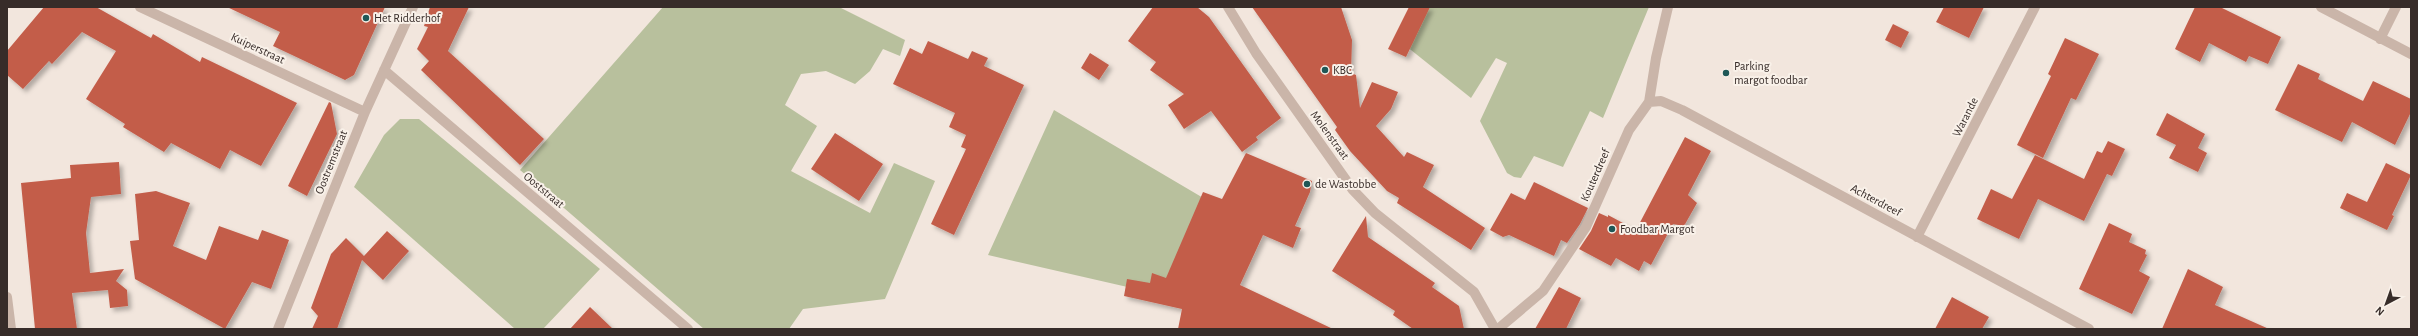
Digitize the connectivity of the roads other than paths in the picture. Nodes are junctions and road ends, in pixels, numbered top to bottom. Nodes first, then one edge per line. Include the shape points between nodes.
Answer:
1 (140, 7) edge
2 (413, 7) edge
3 (1668, 7) edge
4 (2035, 7) edge
5 (2321, 7) edge
6 (2396, 7) edge
7 (1231, 8) edge
8 (2380, 39) junction
9 (2411, 54) edge
10 (384, 70) junction
11 (1649, 102) junction
12 (365, 112) junction
13 (1918, 237) junction
14 (7, 297) edge
15 (11, 329) edge
16 (278, 329) edge
17 (688, 329) edge
18 (1496, 329) edge
19 (2089, 329) edge

1 - 12 street, Kuiperstraat
2 - 10 street, Oostremstraat
3 - 11 street, Kouterdreef
4 - 13 street, Warande
5 - 8 street
6 - 8 street
7 - 18 street, Molenstraat via 1256,53 1353,190 1374,213 1474,292
8 - 9 street
10 - 12 street, Oostremstraat
10 - 17 street, Ooststraat
11 - 13 street, Achterdreef via 1661,101 1682,110
11 - 18 street, Kouterdreef via 1629,130 1586,227 1543,291
12 - 16 street, Oostremstraat
13 - 19 street, Achterdreef
14 - 15 street

